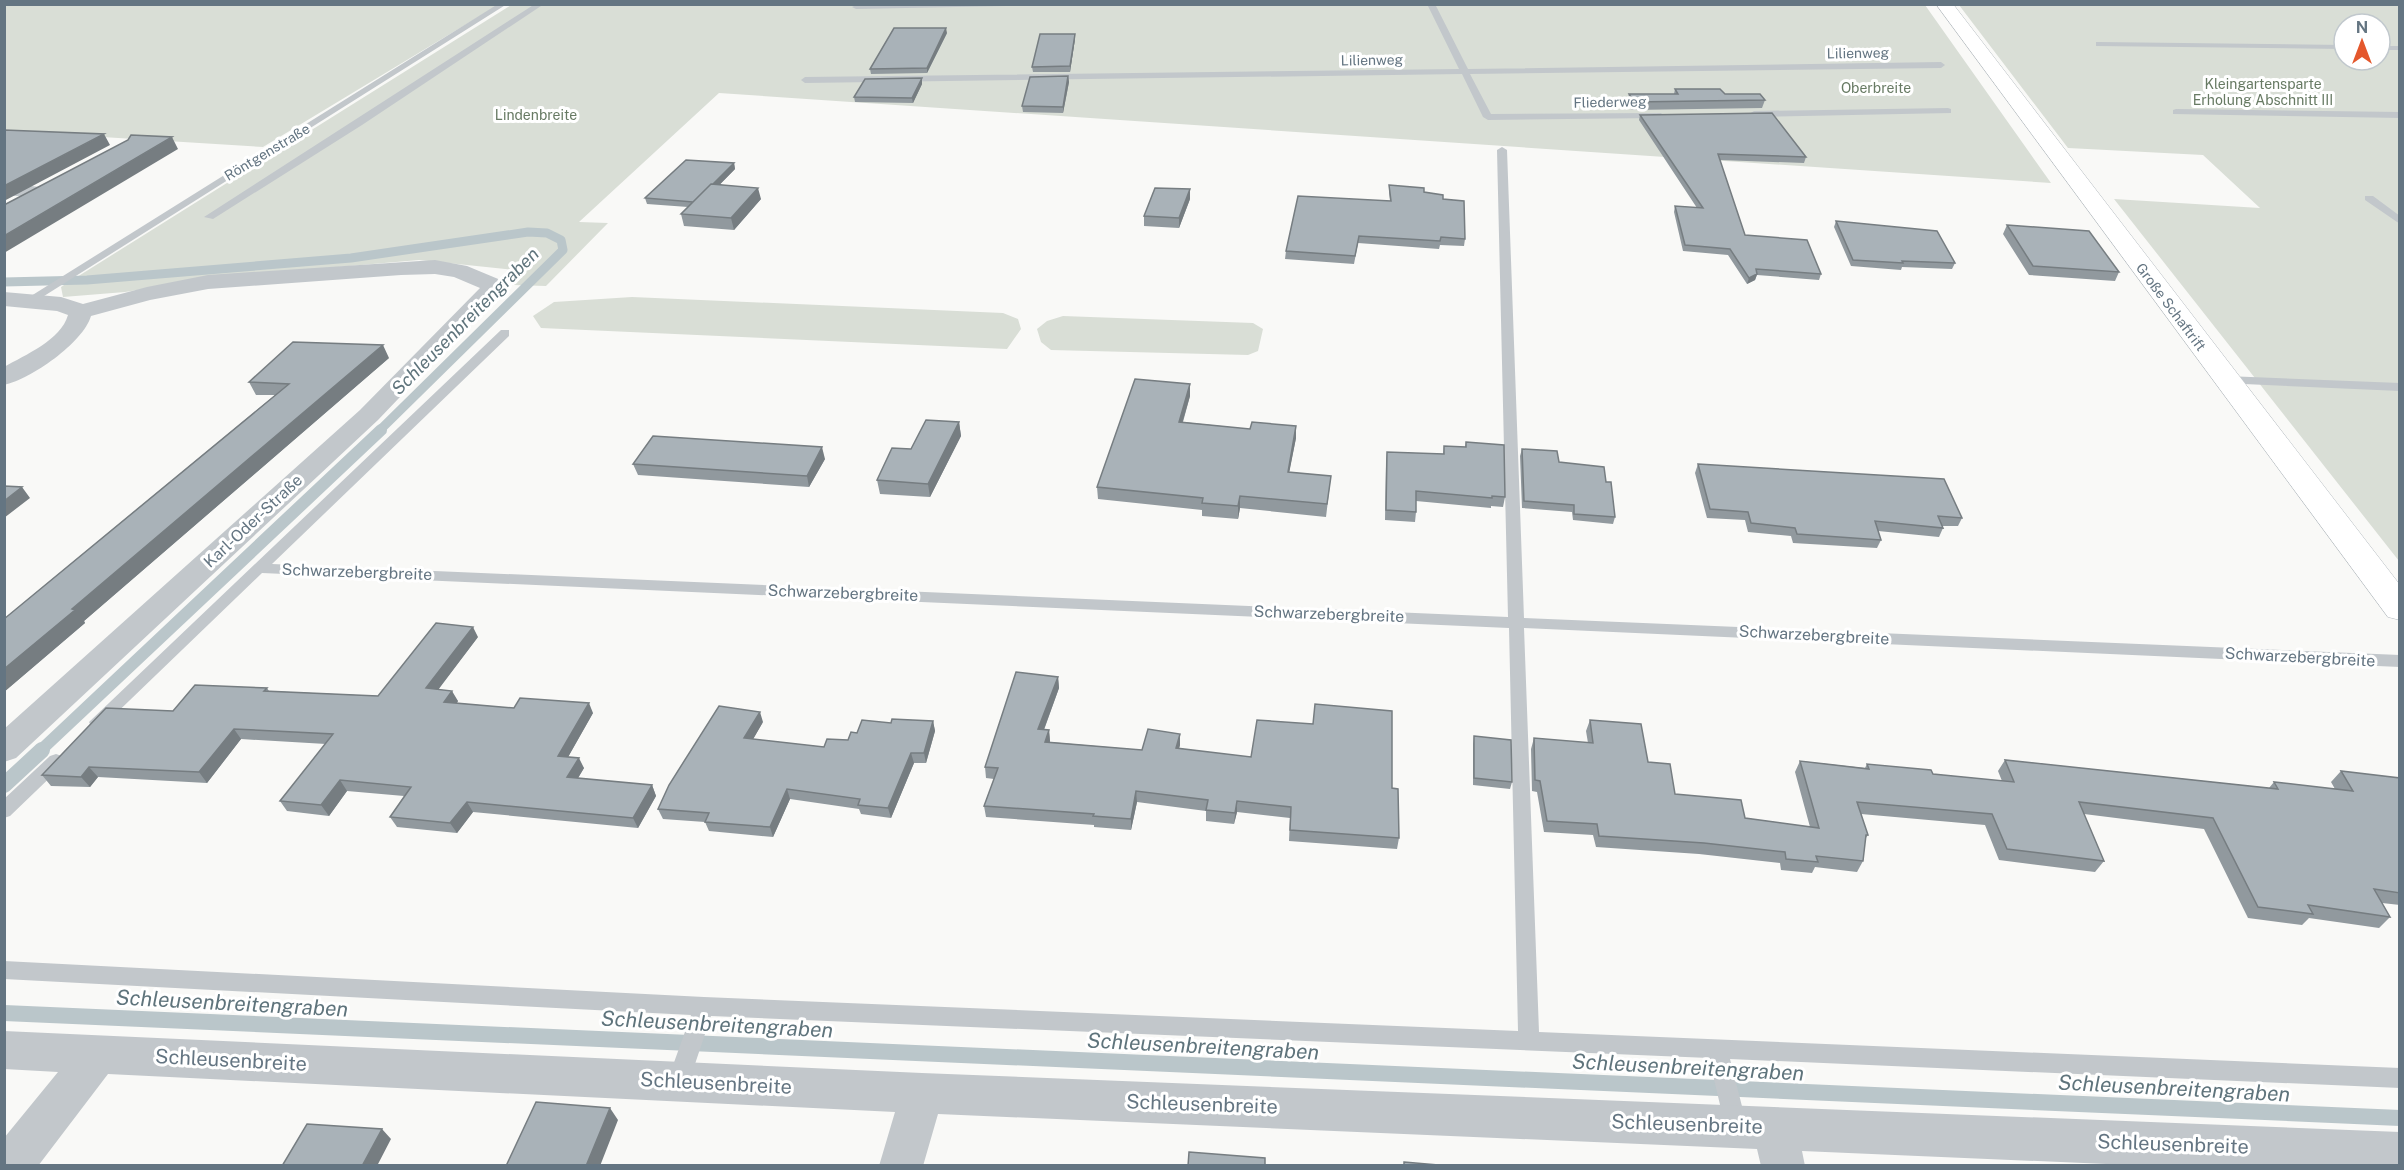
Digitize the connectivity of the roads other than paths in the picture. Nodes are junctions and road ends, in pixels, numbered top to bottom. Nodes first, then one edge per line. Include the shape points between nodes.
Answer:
1 (504, 4) edge
2 (540, 4) edge
3 (1107, 4) edge
4 (1431, 4) edge
5 (1944, 4) edge
6 (856, 8) dead end
7 (2099, 44) dead end
8 (2332, 47) edge
9 (1941, 65) dead end
10 (1465, 72) junction
11 (805, 80) dead end
12 (1948, 111) dead end
13 (2176, 112) dead end
14 (1748, 114) edge
15 (1665, 115) edge
16 (2400, 115) edge
17 (1502, 150) dead end
18 (61, 182) edge
19 (4, 189) edge
20 (42, 192) junction
21 (2369, 198) dead end
22 (14, 208) edge
23 (209, 217) dead end
24 (2400, 221) edge
25 (37, 295) junction
26 (4, 299) edge
27 (81, 312) junction
28 (505, 333) dead end
29 (4, 378) edge
30 (2226, 380) junction
31 (2399, 388) edge
32 (258, 568) junction
33 (2400, 609) edge
34 (1517, 622) junction
35 (2400, 661) edge
36 (89, 730) edge
37 (4, 749) edge
38 (64, 754) edge
39 (4, 811) edge
40 (4, 970) edge
41 (704, 1006) junction
42 (1529, 1040) junction
43 (1717, 1048) junction
44 (4, 1050) edge
45 (99, 1053) junction
46 (2400, 1078) edge
47 (678, 1082) junction
48 (922, 1093) junction
49 (1765, 1139) edge
50 (2400, 1154) edge
51 (10, 1166) edge
52 (901, 1166) edge

1 - 25 lane, Röntgenstraße
2 - 23 lane
3 - 6 lane
4 - 10 lane
5 - 30 street, Große Schaftrift
7 - 8 lane
9 - 10 lane, Lilienweg
10 - 11 lane, Lilienweg
10 - 15 lane, Fliederweg via 1488,117
12 - 14 lane
13 - 16 lane
17 - 34 lane
18 - 20 street
19 - 20 street
20 - 22 street
21 - 24 lane
25 - 26 street
25 - 27 street
27 - 29 street via 80,321 65,338
27 - 37 street, Karl-Oder-Straße via 208,282 401,268 435,267 495,286 369,415
28 - 32 lane
30 - 31 lane
30 - 33 street, Große Schaftrift
32 - 34 lane, Schwarzebergbreite
32 - 36 lane
34 - 35 lane, Schwarzebergbreite
34 - 42 lane
38 - 39 lane
40 - 41 lane
41 - 42 lane
41 - 47 lane
42 - 43 lane
43 - 46 lane
43 - 49 lane
44 - 45 street, Schleusenbreite
45 - 47 street, Schleusenbreite
45 - 51 street
47 - 48 street, Schleusenbreite
48 - 49 street, Schleusenbreite
48 - 52 street
49 - 50 street, Schleusenbreite

